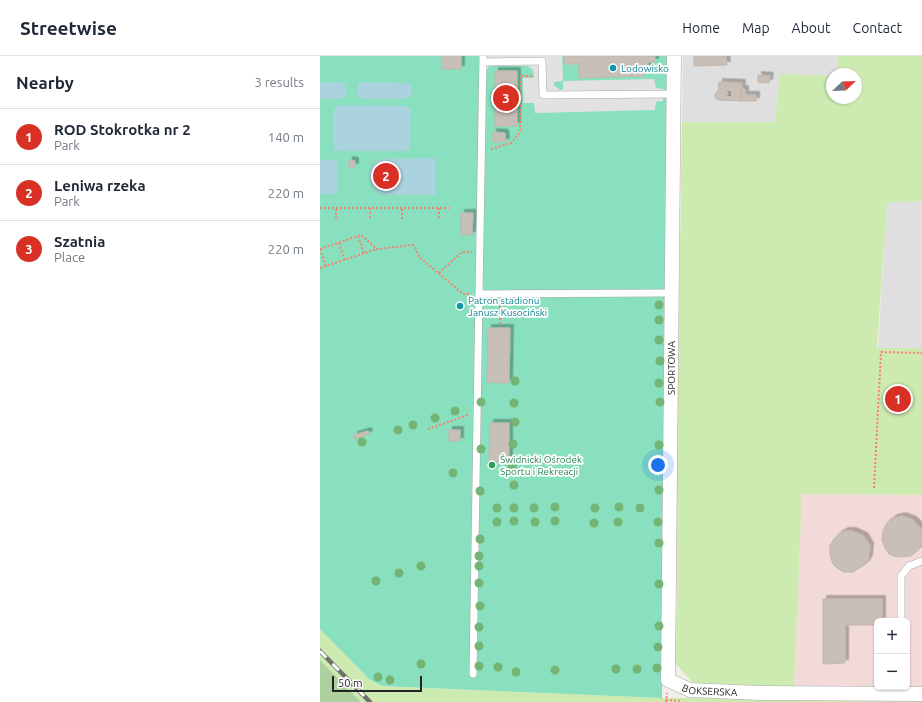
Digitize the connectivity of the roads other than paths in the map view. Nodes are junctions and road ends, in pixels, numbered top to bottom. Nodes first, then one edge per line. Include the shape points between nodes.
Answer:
1 (674, 56) edge
2 (484, 59) edge
3 (674, 94) junction
4 (672, 293) junction
5 (479, 294) junction
6 (922, 560) edge
7 (901, 618) edge
8 (473, 674) dead end
9 (668, 680) joint
10 (900, 691) edge
11 (922, 694) edge

1 - 3 street, SPORTOWA
2 - 3 lane via 542,61 543,95
2 - 5 lane
3 - 4 street, SPORTOWA
4 - 5 lane
4 - 9 street, SPORTOWA
5 - 8 lane
6 - 7 lane via 909,566 901,576
9 - 10 street, BOKSERSKA via 690,690 760,693
10 - 11 street, BOKSERSKA

